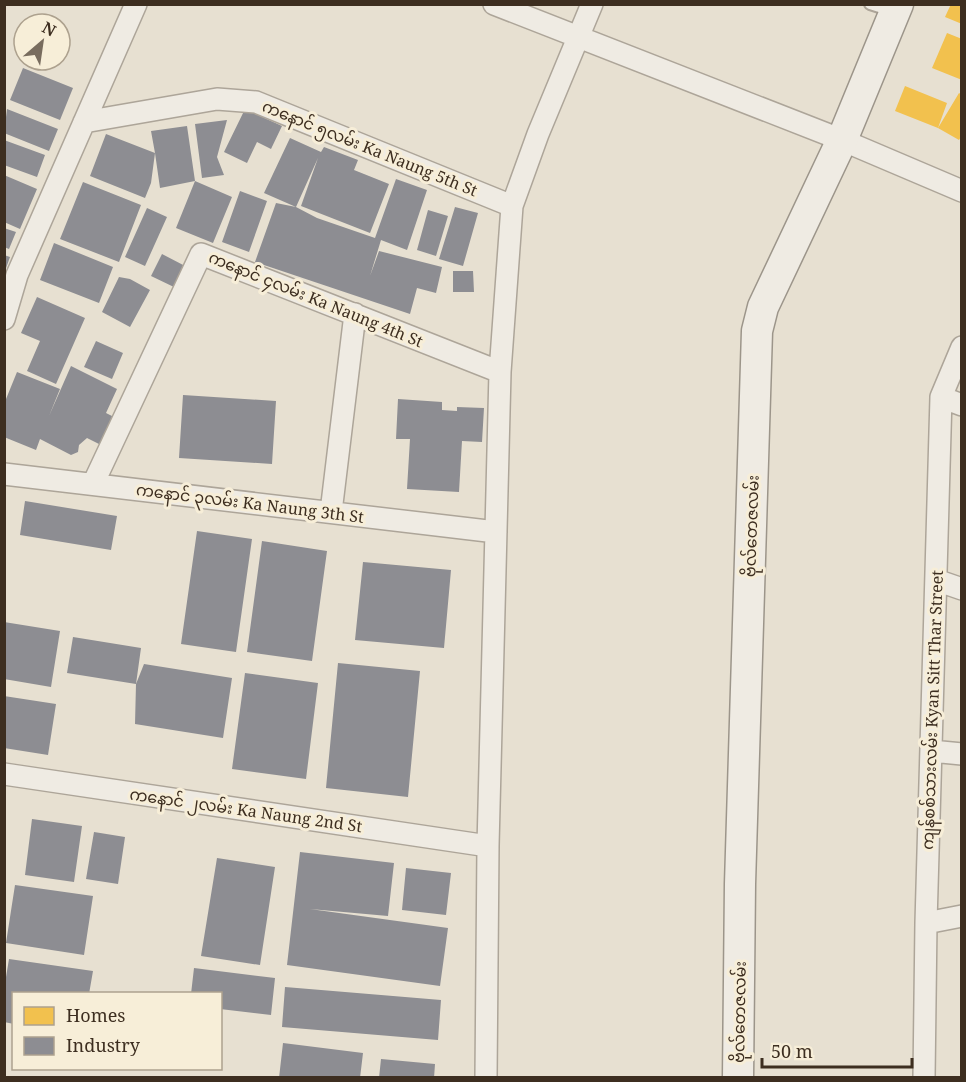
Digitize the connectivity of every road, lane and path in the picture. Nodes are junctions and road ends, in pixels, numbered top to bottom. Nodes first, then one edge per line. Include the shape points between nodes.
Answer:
1 (136, 4) edge
2 (494, 4) edge
3 (592, 4) edge
4 (888, 7) edge
5 (579, 38) junction
6 (84, 122) junction
7 (842, 140) junction
8 (962, 191) edge
9 (512, 206) junction
10 (355, 314) junction
11 (4, 319) edge
12 (962, 347) edge
13 (500, 372) junction
14 (942, 398) junction
15 (962, 405) edge
16 (4, 474) edge
17 (93, 484) junction
18 (331, 512) junction
19 (496, 532) junction
20 (936, 580) junction
21 (962, 589) edge
22 (931, 751) junction
23 (962, 754) edge
24 (4, 774) edge
25 (488, 846) junction
26 (962, 916) edge
27 (926, 923) junction
28 (486, 1077) edge
29 (738, 1077) edge
30 (924, 1077) edge

1 - 6 street
2 - 5 street
3 - 5 street
4 - 7 main road, ဗိုလ်တေဇလမ်း
5 - 7 street
5 - 9 street
6 - 9 street, ကနောင် ၅လမ်း Ka Naung 5th St via 217,99 256,102
6 - 11 street via 17,275
7 - 8 street
7 - 29 main road, ဗိုလ်တေဇလမ်း via 763,307 757,331
9 - 13 street
10 - 13 street, ကနောင် ၄လမ်း Ka Naung 4th St
10 - 17 street, ကနောင် ၄လမ်း Ka Naung 4th St via 201,254
10 - 18 street
12 - 14 street, ကျန်စစ်သားလမ်း Kyan Sitt Thar Street
13 - 19 street
14 - 15 street
14 - 20 street, ကျန်စစ်သားလမ်း Kyan Sitt Thar Street
16 - 17 street, ကနောင် ၃လမ်း Ka Naung 3th St
17 - 18 street, ကနောင် ၃လမ်း Ka Naung 3th St
18 - 19 street, ကနောင် ၃လမ်း Ka Naung 3th St
19 - 25 street
20 - 21 street
20 - 22 street, ကျန်စစ်သားလမ်း Kyan Sitt Thar Street
22 - 23 street
22 - 27 street, ကျန်စစ်သားလမ်း Kyan Sitt Thar Street
24 - 25 street, ကနောင် ၂လမ်း Ka Naung 2nd St
25 - 28 street
26 - 27 street
27 - 30 street, ကျန်စစ်သားလမ်း Kyan Sitt Thar Street

